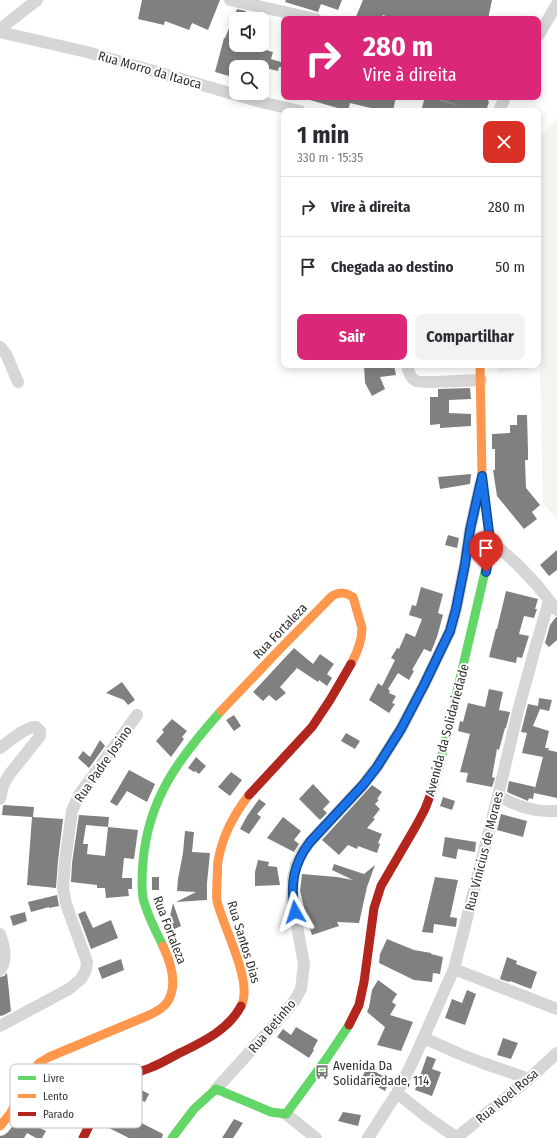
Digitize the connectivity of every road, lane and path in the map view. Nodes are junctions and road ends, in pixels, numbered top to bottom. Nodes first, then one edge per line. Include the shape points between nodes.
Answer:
1 (37, 0) edge
2 (230, 0) edge
3 (553, 0) edge
4 (557, 3) edge
5 (302, 16) edge
6 (0, 29) edge
7 (541, 31) edge
8 (0, 32) edge
9 (287, 108) edge
10 (0, 347) edge
11 (408, 368) edge
12 (480, 368) edge
13 (481, 380) junction
14 (18, 382) dead end
15 (482, 476) junction
16 (490, 540) junction
17 (353, 597) joint
18 (553, 606) edge
19 (138, 715) dead end
20 (0, 748) edge
21 (498, 796) junction
22 (0, 799) edge
23 (557, 811) edge
24 (0, 934) edge
25 (454, 969) junction
26 (0, 970) edge
27 (557, 1009) edge
28 (0, 1026) edge
29 (424, 1038) junction
30 (557, 1053) edge
31 (38, 1064) edge
32 (142, 1070) edge
33 (529, 1079) junction
34 (216, 1089) junction
35 (397, 1093) junction
36 (10, 1114) edge
37 (286, 1114) junction
38 (0, 1126) edge
39 (88, 1128) edge
40 (83, 1138) edge
41 (172, 1138) edge
42 (316, 1138) edge
43 (368, 1138) edge
44 (457, 1138) edge

1 - 6 street
2 - 5 street
3 - 4 street
4 - 7 street
8 - 9 street, Rua Morro da Itaoca via 87,52
10 - 14 street via 6,354
11 - 13 street via 410,376 416,381
12 - 13 street, Avenida da Solidariedade
13 - 15 street, Avenida da Solidariedade
15 - 16 street, Avenida da Solidariedade
15 - 34 street, Rua Betinho via 450,631 401,729 377,767 310,842 296,865 292,899 304,964 301,989 276,1023
16 - 18 street via 517,564
16 - 37 street, Avenida da Solidariedade via 486,572 439,768 425,809 377,897 359,1005 327,1058
17 - 31 street, Rua Fortaleza via 338,592 298,629 188,751 160,794 143,855 142,883 143,900 150,920 171,964 172,993 167,1004 151,1014 49,1057
17 - 32 street, Rua Santos Dias via 362,633 359,647 348,671 308,732 247,797 233,819 218,862 217,902 243,976 246,993 244,1003 226,1025 208,1039
18 - 21 street, Rua Vinícius de Moraes via 536,645
19 - 28 street, Rua Padre Josino via 79,795 72,811 63,888 66,904 87,962 86,970 81,979 69,989
20 - 22 street via 27,728 36,727 40,732 40,736 9,775
21 - 23 street via 516,806
21 - 25 street, Rua Vinícius de Moraes
24 - 26 street via 5,957
25 - 27 street
25 - 29 street, Rua Vinícius de Moraes
29 - 33 street via 462,1056
29 - 35 street, Rua Vinícius de Moraes
30 - 33 street, Rua Noel Rosa
33 - 44 street, Rua Noel Rosa
34 - 37 street via 271,1112
34 - 41 street via 194,1110
35 - 43 street, Rua Vinícius de Moraes
35 - 44 street
36 - 38 street, Rua Fortaleza
37 - 42 street
39 - 40 street, Rua Santos Dias

